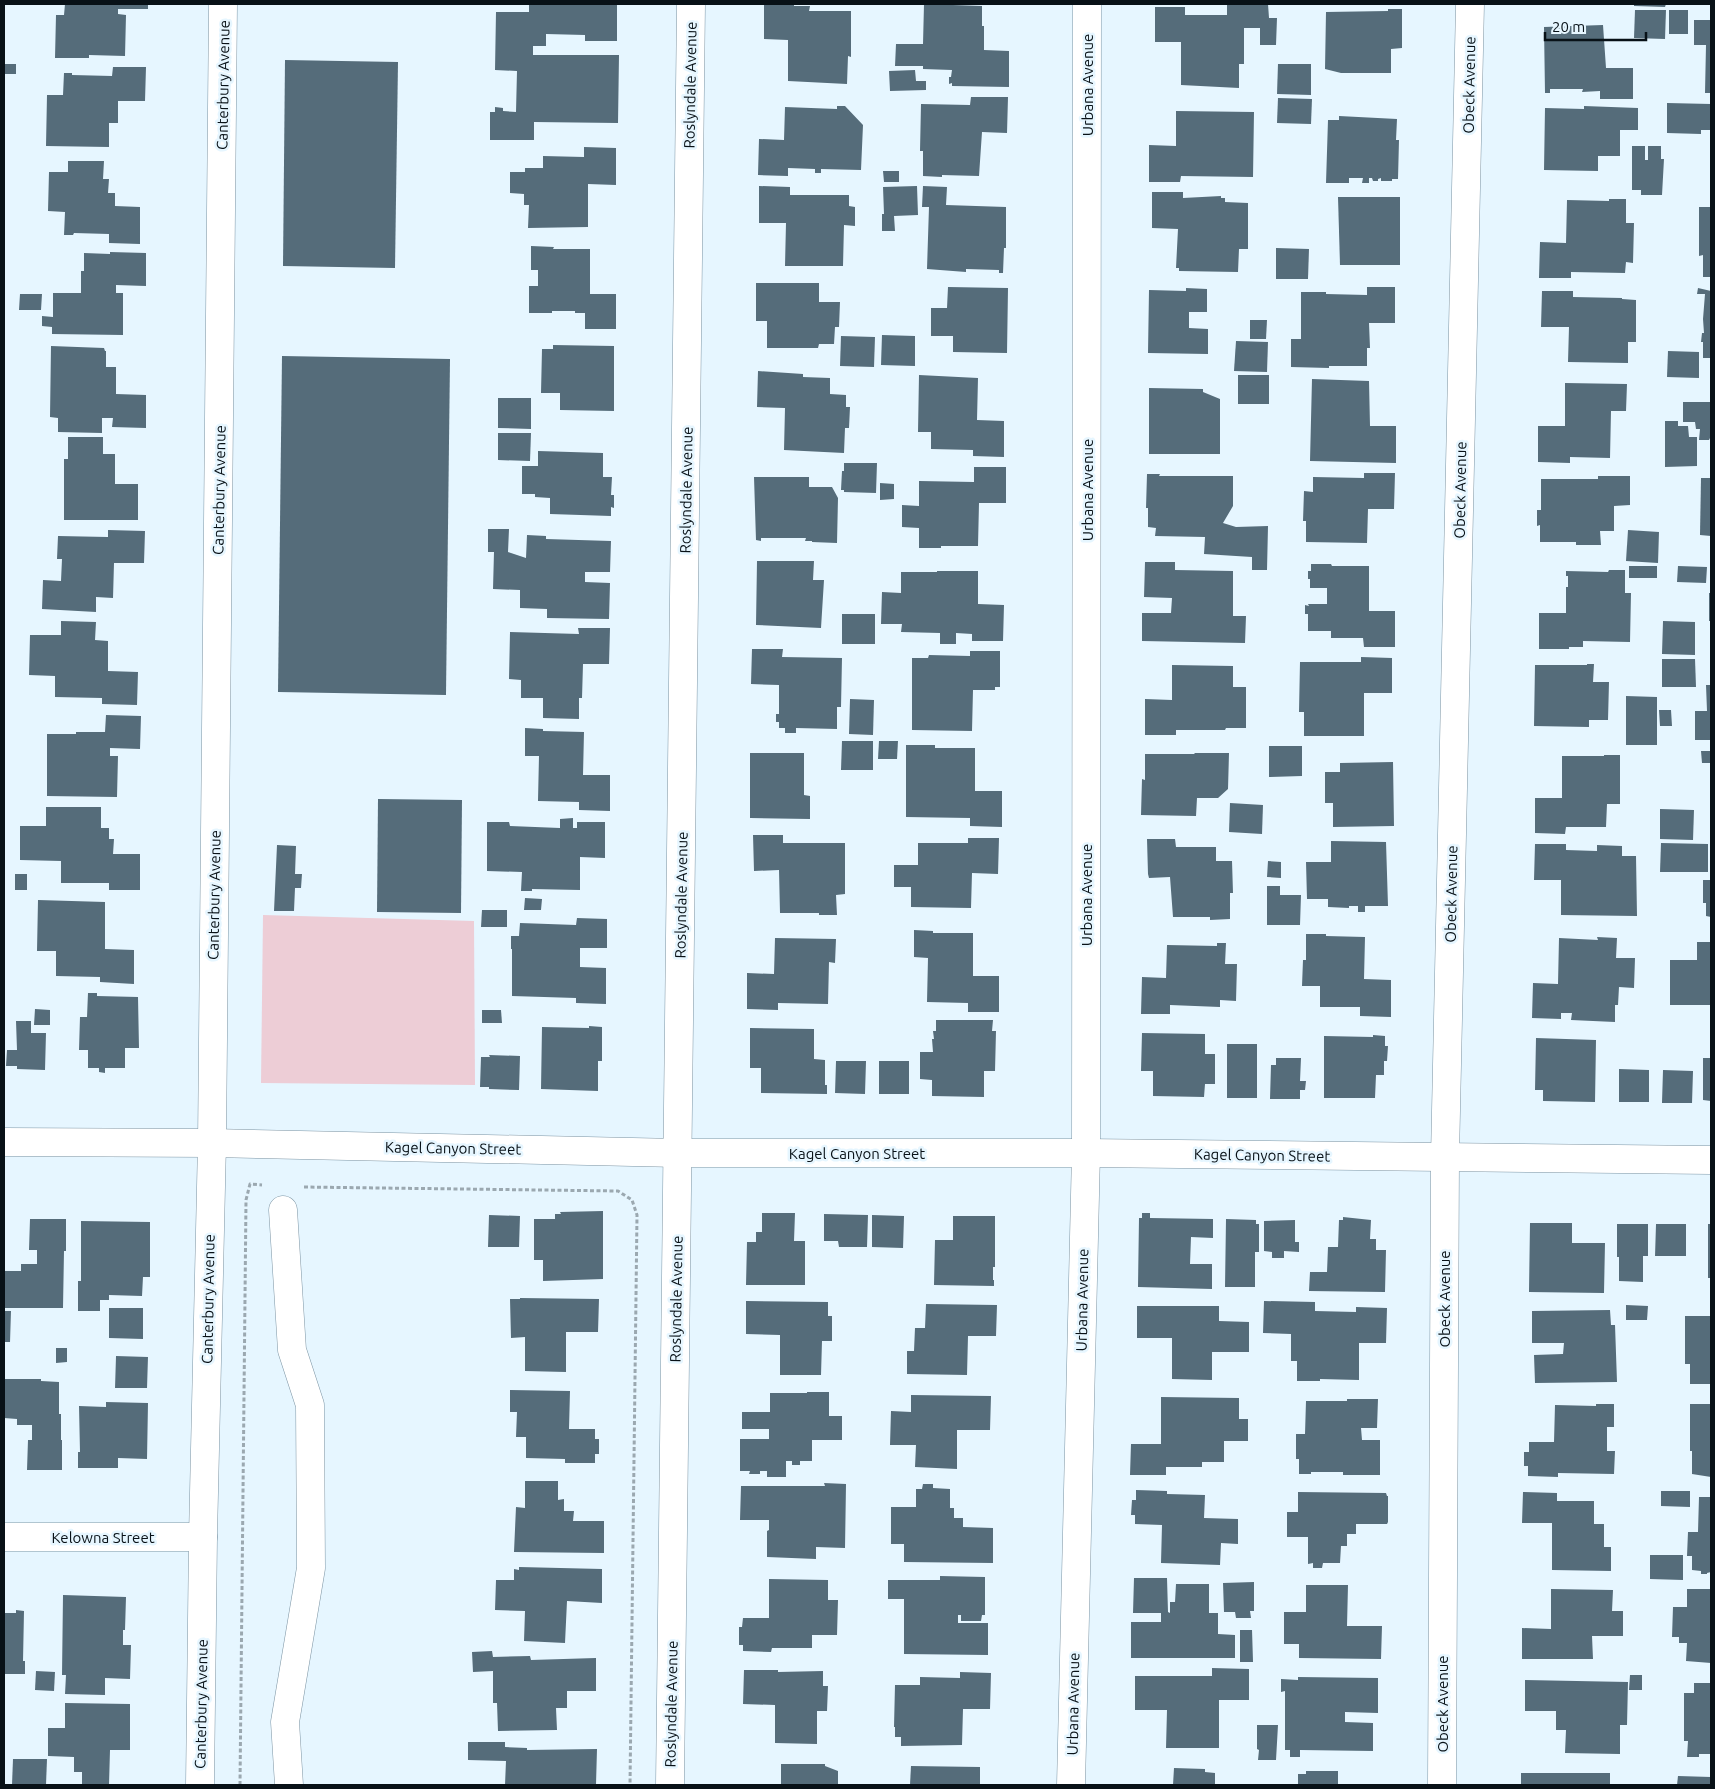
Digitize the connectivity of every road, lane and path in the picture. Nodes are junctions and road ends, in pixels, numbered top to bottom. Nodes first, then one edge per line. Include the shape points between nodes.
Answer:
1 (223, 4) edge
2 (691, 4) edge
3 (1087, 4) edge
4 (1470, 4) edge
5 (4, 1142) edge
6 (212, 1143) junction
7 (678, 1153) junction
8 (1086, 1153) junction
9 (1445, 1157) junction
10 (1711, 1160) edge
11 (269, 1186) dead end
12 (299, 1187) dead end
13 (283, 1210) dead end
14 (4, 1537) edge
15 (203, 1538) junction
16 (200, 1785) edge
17 (240, 1785) edge
18 (289, 1785) edge
19 (630, 1785) edge
20 (670, 1785) edge
21 (1071, 1785) edge
22 (1442, 1785) edge

1 - 6 street, Canterbury Avenue
2 - 7 street, Roslyndale Avenue
3 - 8 street, Urbana Avenue
4 - 9 street, Obeck Avenue
5 - 6 street, Kagel Canyon Street
6 - 7 street, Kagel Canyon Street
6 - 15 street, Canterbury Avenue
7 - 8 street, Kagel Canyon Street
7 - 20 street, Roslyndale Avenue
8 - 9 street, Kagel Canyon Street
8 - 21 street, Urbana Avenue
9 - 10 street, Kagel Canyon Street
9 - 22 street, Obeck Avenue
11 - 17 path via 250,1184 246,1200
12 - 19 path via 618,1191 632,1200 637,1214
13 - 18 street via 292,1350 310,1405 310,1568 285,1722
14 - 15 street, Kelowna Street
15 - 16 street, Canterbury Avenue

